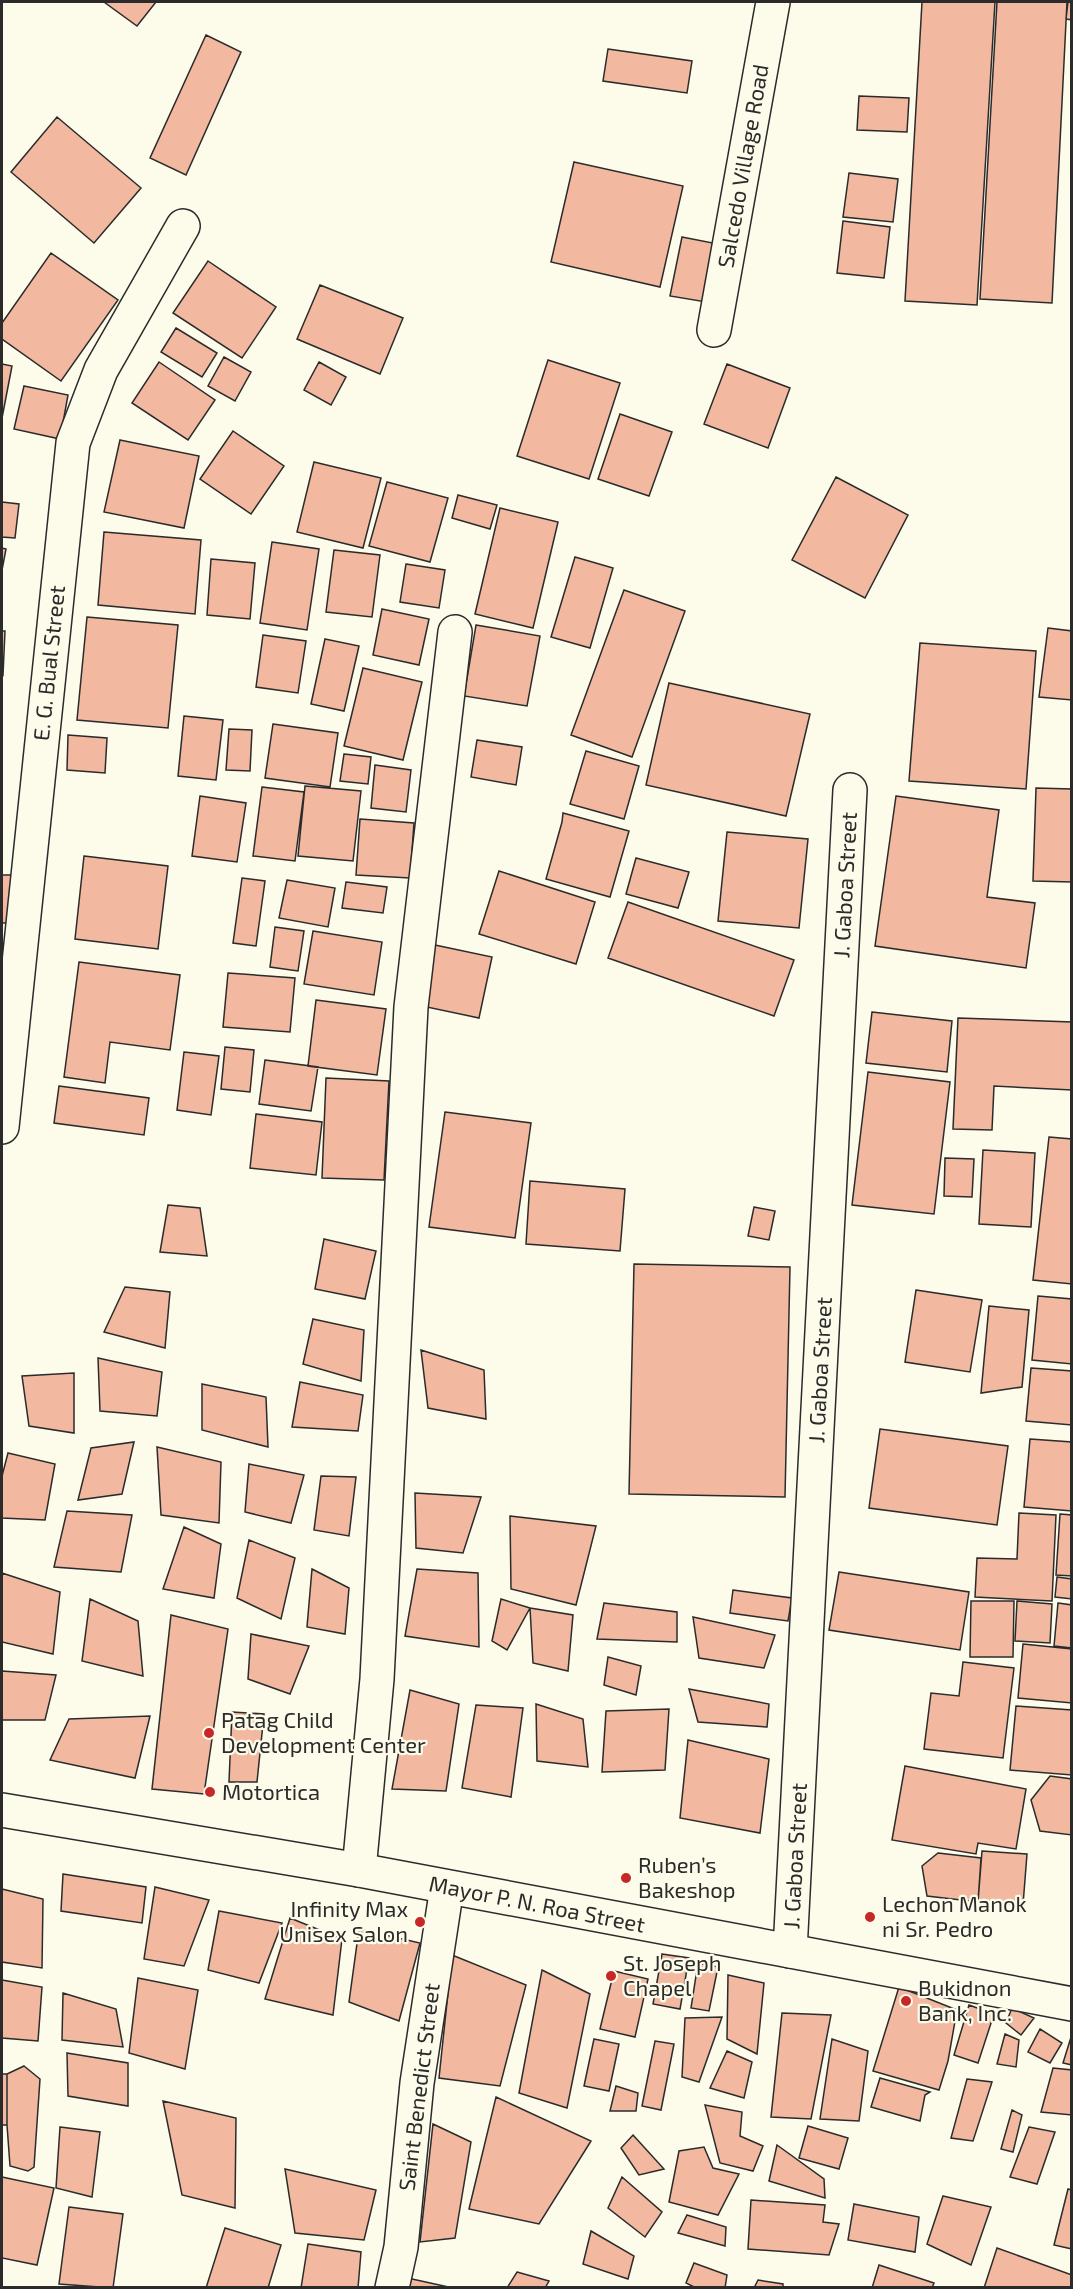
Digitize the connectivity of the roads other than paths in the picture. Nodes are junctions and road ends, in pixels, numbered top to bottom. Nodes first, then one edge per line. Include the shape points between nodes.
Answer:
1 (772, 2) edge
2 (183, 225) dead end
3 (714, 330) dead end
4 (455, 632) dead end
5 (850, 790) dead end
6 (2, 1127) edge
7 (2, 1810) edge
8 (359, 1870) junction
9 (447, 1887) junction
10 (790, 1951) junction
11 (1071, 2004) edge
12 (392, 2288) edge

1 - 3 street, Salcedo Village Road
2 - 6 street, E. G. Bual Street via 101,370 73,443
4 - 8 street via 411,1007 377,1679
5 - 10 street, J. Gaboa Street
7 - 8 street, Mayor P. N. Roa Street
8 - 9 street, Mayor P. N. Roa Street
9 - 10 street, Mayor P. N. Roa Street
9 - 12 street, Saint Benedict Street via 417,2083 401,2247
10 - 11 street, Mayor P. N. Roa Street

